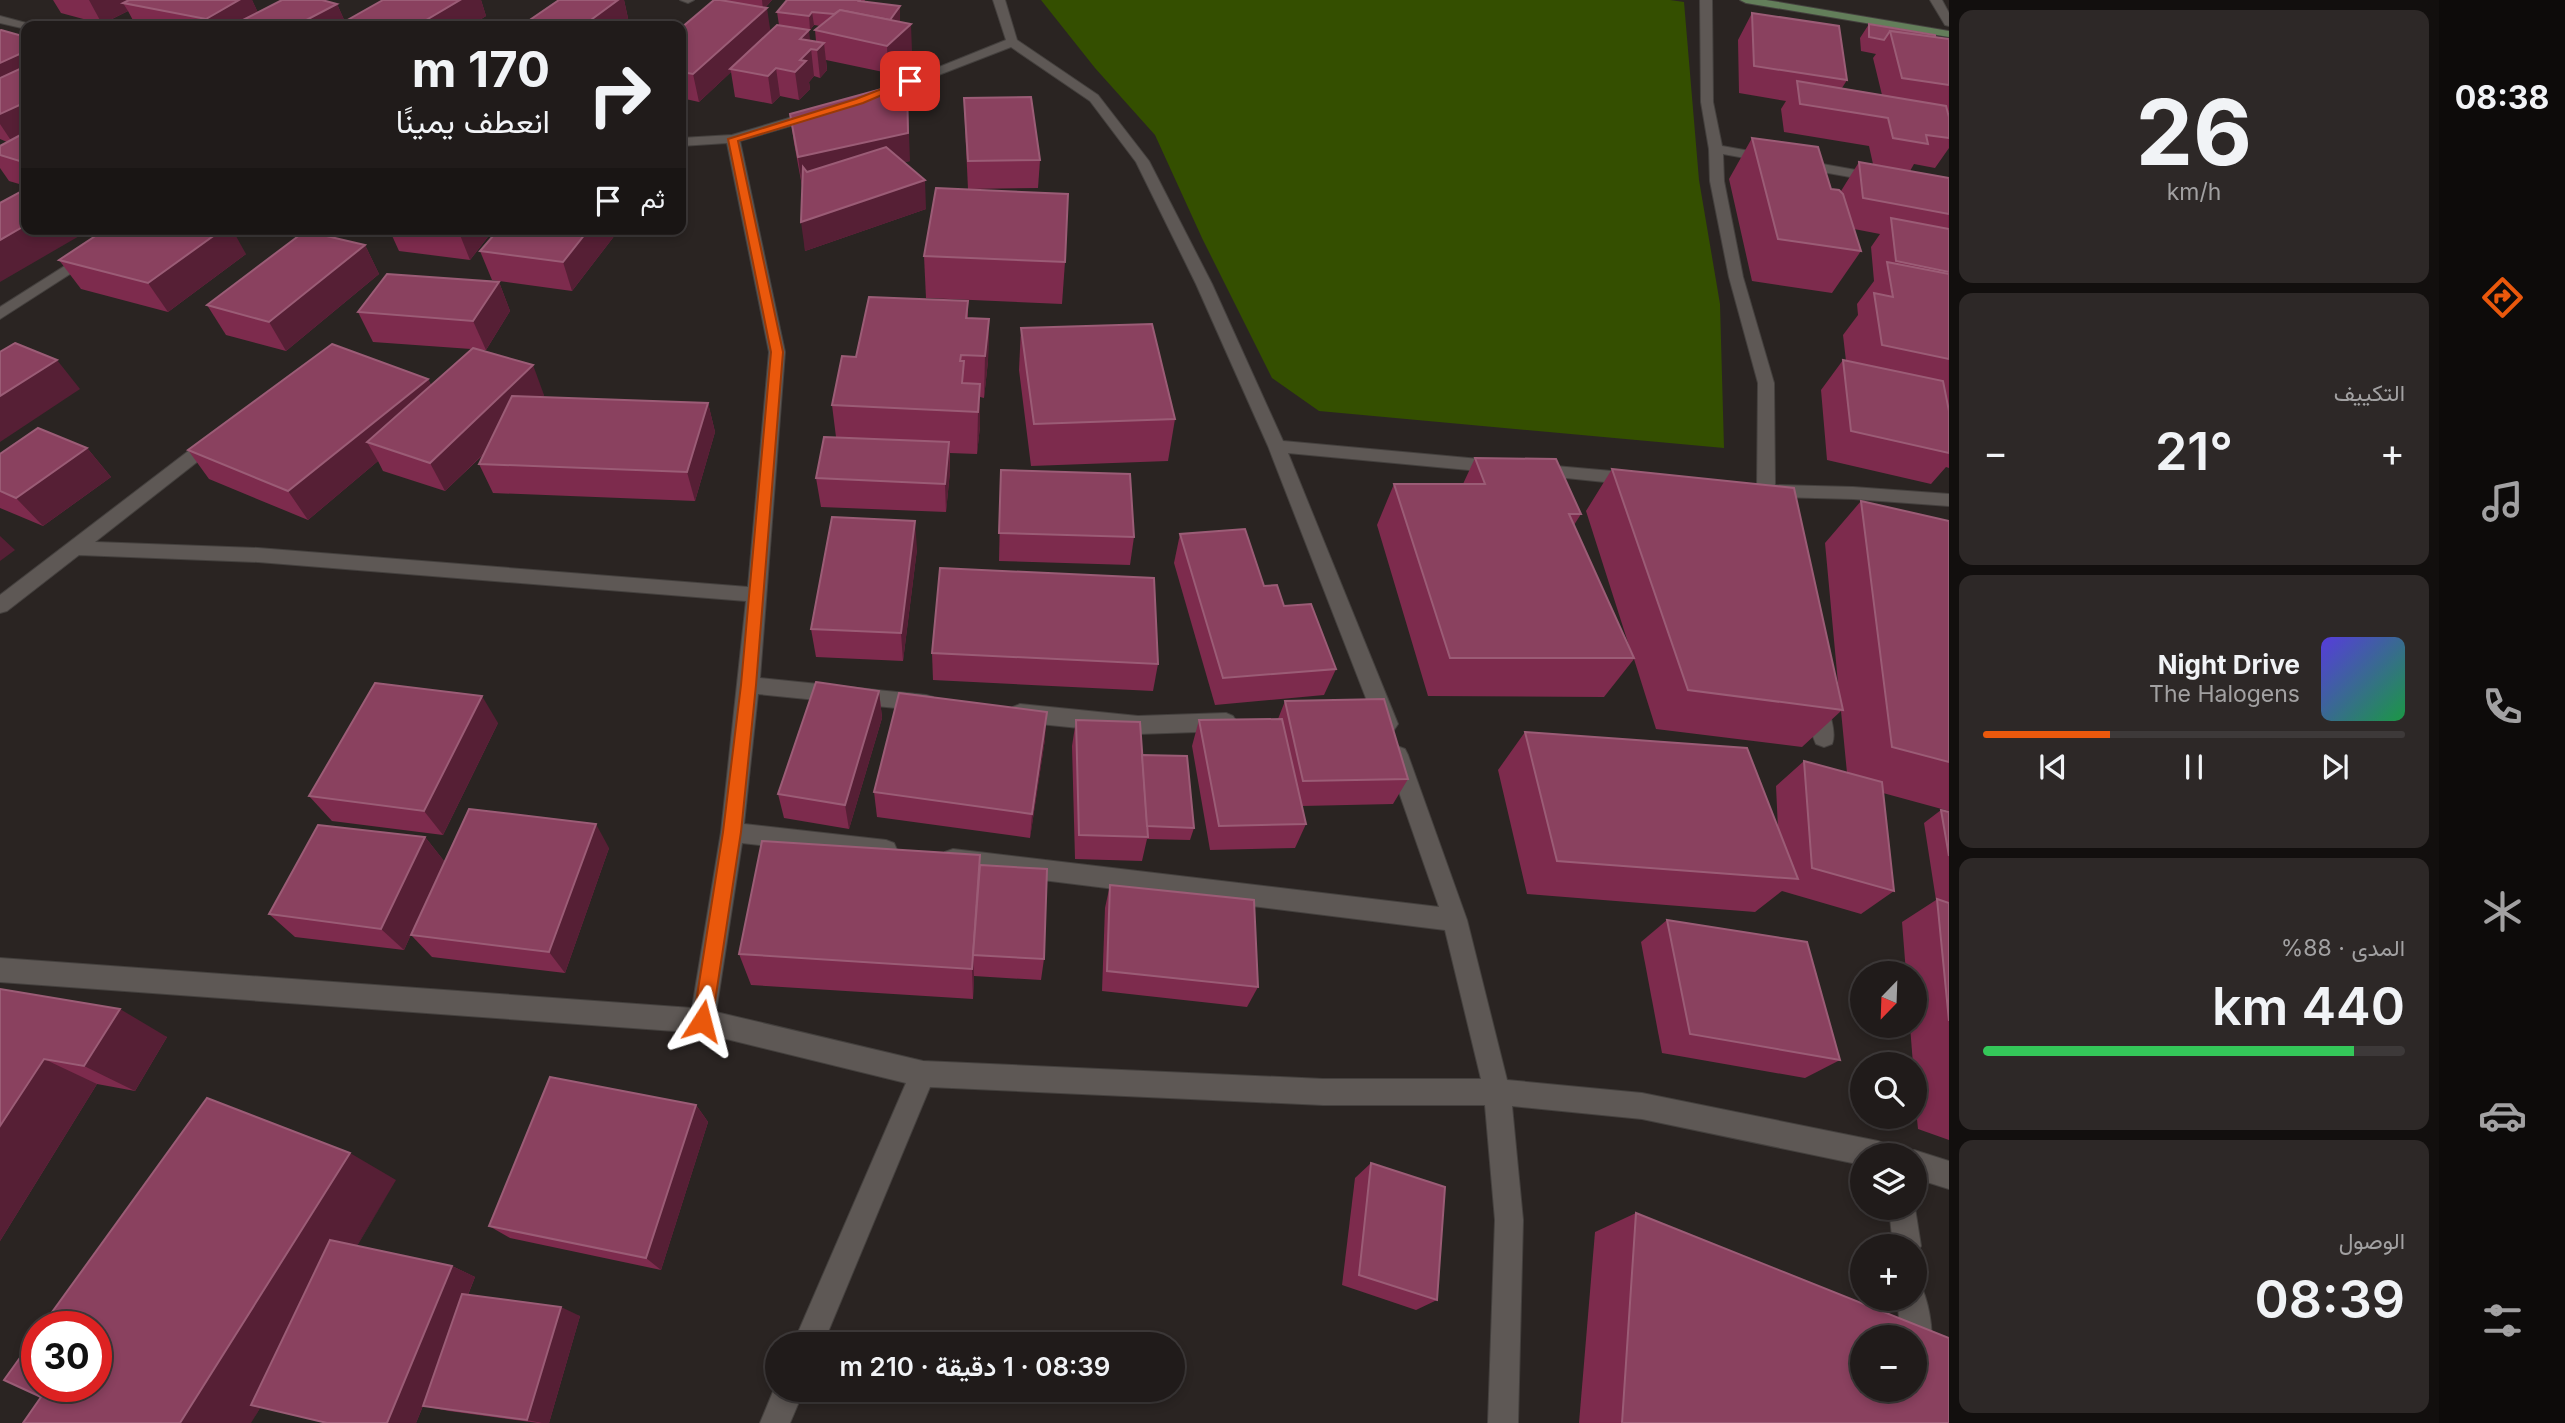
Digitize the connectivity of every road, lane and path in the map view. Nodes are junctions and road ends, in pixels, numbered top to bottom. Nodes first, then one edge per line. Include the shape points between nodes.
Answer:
1 (999, 0) edge
2 (1706, 0) edge
3 (1746, 0) edge
4 (1936, 0) edge
5 (0, 19) edge
6 (1949, 23) edge
7 (21, 25) edge
8 (1949, 34) edge
9 (1012, 42) junction
10 (872, 96) edge
11 (834, 108) edge
12 (733, 139) junction
13 (686, 142) edge
14 (1716, 149) junction
15 (1894, 181) edge
16 (124, 235) edge
17 (0, 314) edge
18 (226, 430) edge
19 (1277, 446) junction
20 (1657, 481) edge
21 (1759, 490) junction
22 (1949, 500) edge
23 (1775, 530) edge
24 (75, 548) junction
25 (756, 595) junction
26 (0, 606) edge
27 (749, 685) junction
28 (1812, 686) edge
29 (943, 705) edge
30 (999, 711) edge
31 (1359, 720) edge
32 (1385, 720) junction
33 (1252, 722) edge
34 (1824, 738) edge
35 (732, 832) junction
36 (1455, 920) junction
37 (0, 970) edge
38 (702, 1021) junction
39 (923, 1074) junction
40 (1497, 1092) junction
41 (1850, 1149) edge
42 (1927, 1168) edge
43 (1949, 1175) edge
44 (813, 1332) edge
45 (784, 1402) edge
46 (775, 1423) edge
47 (1503, 1423) edge

1 - 9 street
2 - 14 street via 1707,102
3 - 8 street
4 - 6 street
5 - 7 street
9 - 10 street
9 - 19 street via 1094,98 1142,161
11 - 12 street
12 - 13 street
12 - 25 street via 777,352
14 - 15 street
14 - 21 street via 1717,181 1736,277 1766,383
16 - 17 street
18 - 24 street
19 - 20 street
19 - 32 street
21 - 22 street
21 - 23 street
24 - 25 street via 257,555
24 - 26 street
25 - 27 street
27 - 29 street
27 - 35 street
28 - 34 street
30 - 33 street via 1138,725
31 - 32 street
32 - 36 street
35 - 36 street
35 - 38 street
36 - 40 street
37 - 38 street
38 - 39 street
39 - 40 street via 1323,1092
39 - 44 street
40 - 41 street via 1642,1106
40 - 47 street via 1509,1220
42 - 43 street
45 - 46 street

